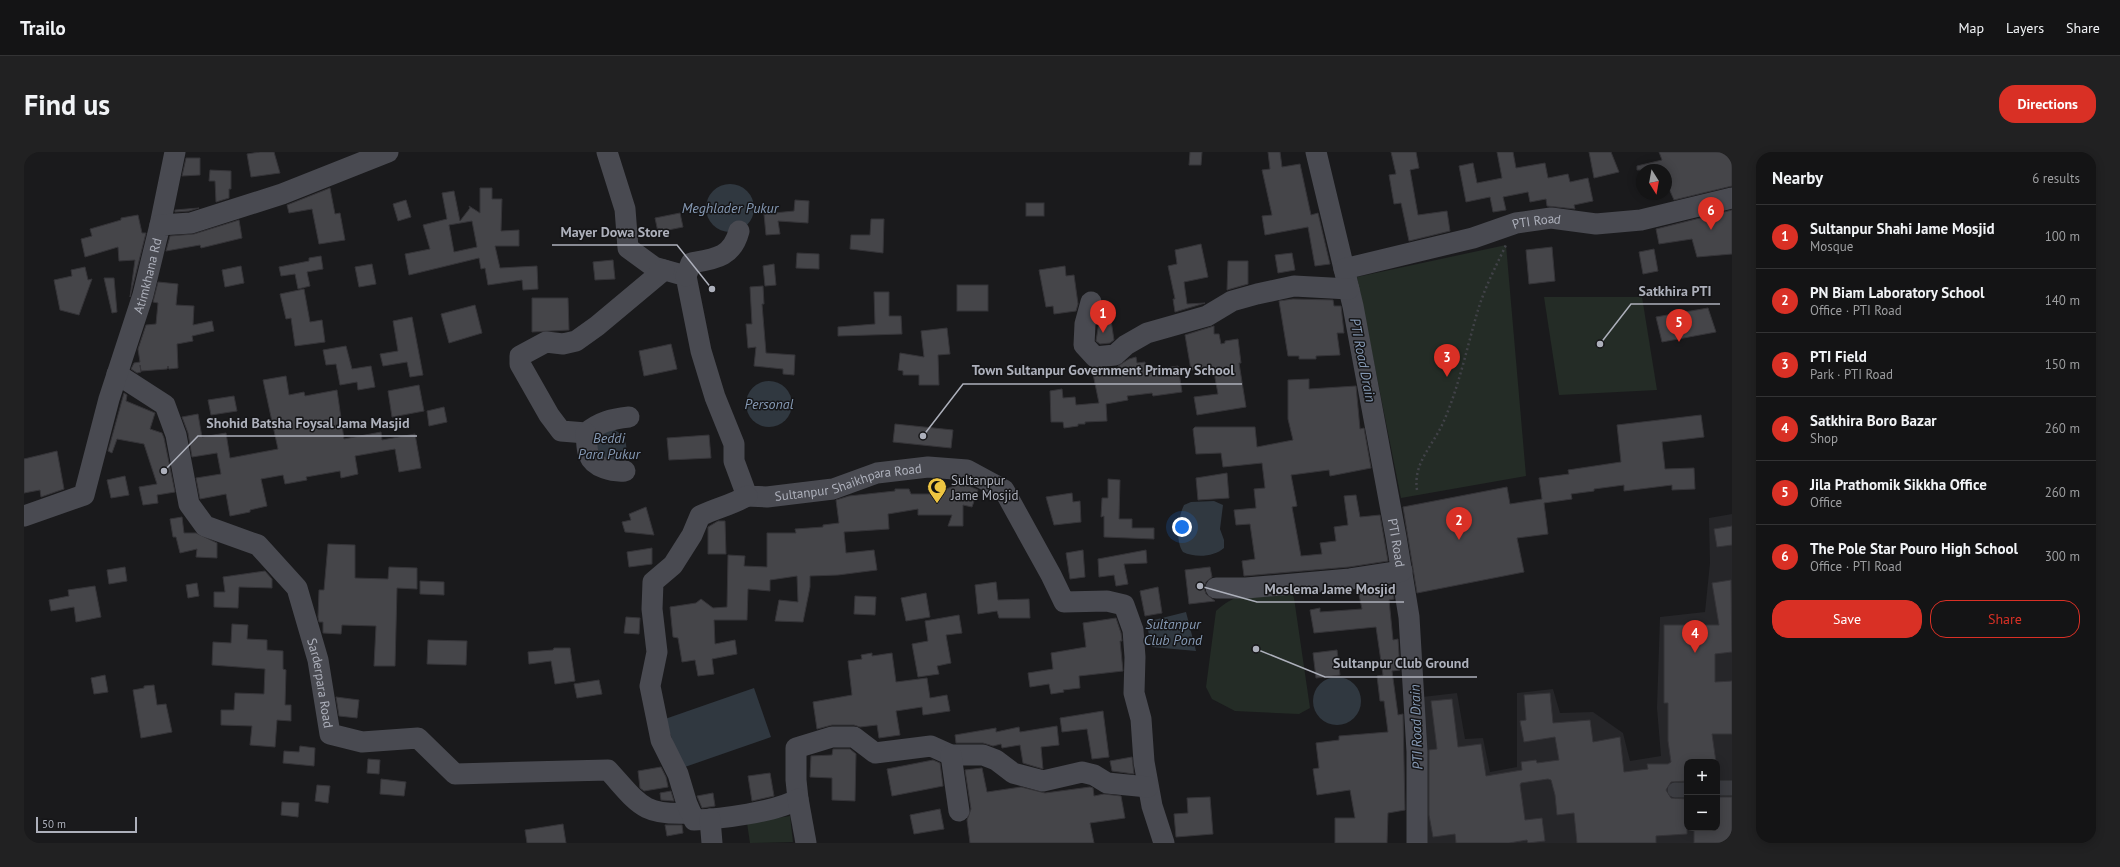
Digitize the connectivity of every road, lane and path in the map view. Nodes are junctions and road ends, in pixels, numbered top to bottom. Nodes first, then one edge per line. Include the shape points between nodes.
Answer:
1 (175, 152) edge
2 (388, 152) edge
3 (602, 152) edge
4 (607, 152) edge
5 (1316, 152) edge
6 (1732, 198) edge
7 (1516, 223) junction
8 (160, 225) junction
9 (739, 231) dead end
10 (624, 249) dead end
11 (1344, 269) junction
12 (664, 270) junction
13 (686, 276) junction
14 (1349, 289) junction
15 (1091, 302) dead end
16 (117, 374) junction
17 (628, 417) dead end
18 (586, 433) junction
19 (625, 471) dead end
20 (1417, 490) dead end
21 (747, 496) junction
22 (24, 516) edge
23 (1402, 571) junction
24 (1216, 588) dead end
25 (951, 755) junction
26 (1148, 787) junction
27 (1720, 788) edge
28 (1732, 788) edge
29 (798, 799) junction
30 (959, 812) dead end
31 (700, 816) junction
32 (712, 843) edge
33 (806, 843) edge
34 (1164, 843) edge
35 (1417, 843) edge

1 - 8 street
2 - 8 street, Atimkhana Rd via 274,196 191,223
3 - 10 street via 621,211
4 - 12 street via 625,210 628,248 654,267
5 - 11 street, PTI Road
6 - 7 street, PTI Road via 1641,220 1596,224 1551,218
7 - 11 street, PTI Road via 1473,238
7 - 20 path via 1479,308 1450,406 1420,464 1415,478
8 - 16 street, Atimkhana Rd via 143,295
9 - 13 street via 737,239 721,257 691,263
11 - 14 street, PTI Road
12 - 13 street
12 - 18 street via 598,326 576,341 564,344 546,342 520,356 520,364 561,431
13 - 21 street via 702,352 734,444 734,461
14 - 15 street via 1294,286 1256,294 1232,301 1207,316 1147,333 1126,345 1115,355 1105,357 1095,357 1084,345 1085,324
14 - 23 street, PTI Road
16 - 22 street, Atimkhana Rd via 84,495
16 - 31 street, Sarderpara Road via 165,405 176,435 189,504 205,526 258,545 296,588 318,660 330,734 362,742 418,738 454,774 608,770 638,803 658,813
17 - 18 street via 597,424
18 - 19 street via 589,456 596,464 614,472
21 - 26 street, Sultanpur Shaikhpara Road via 767,497 833,488 877,473 928,468 967,470 1004,490 1064,602 1107,601 1124,605 1133,630 1134,693 1141,720
21 - 31 street, Sultanpur Shaikhpara Road via 700,516 692,535 673,565 653,582 652,609 657,652 650,686 661,740
23 - 24 street via 1350,579 1246,588
23 - 35 street, PTI Road via 1409,617 1417,752
25 - 26 street via 983,755 996,760 1013,773 1043,781 1082,772 1094,775 1107,783
25 - 29 street via 931,746 875,753 854,736 832,737 796,748
25 - 30 street
26 - 34 street, Sultanpur Shaikhpara Road
27 - 28 street
29 - 31 street via 782,806
29 - 33 street
31 - 32 street

